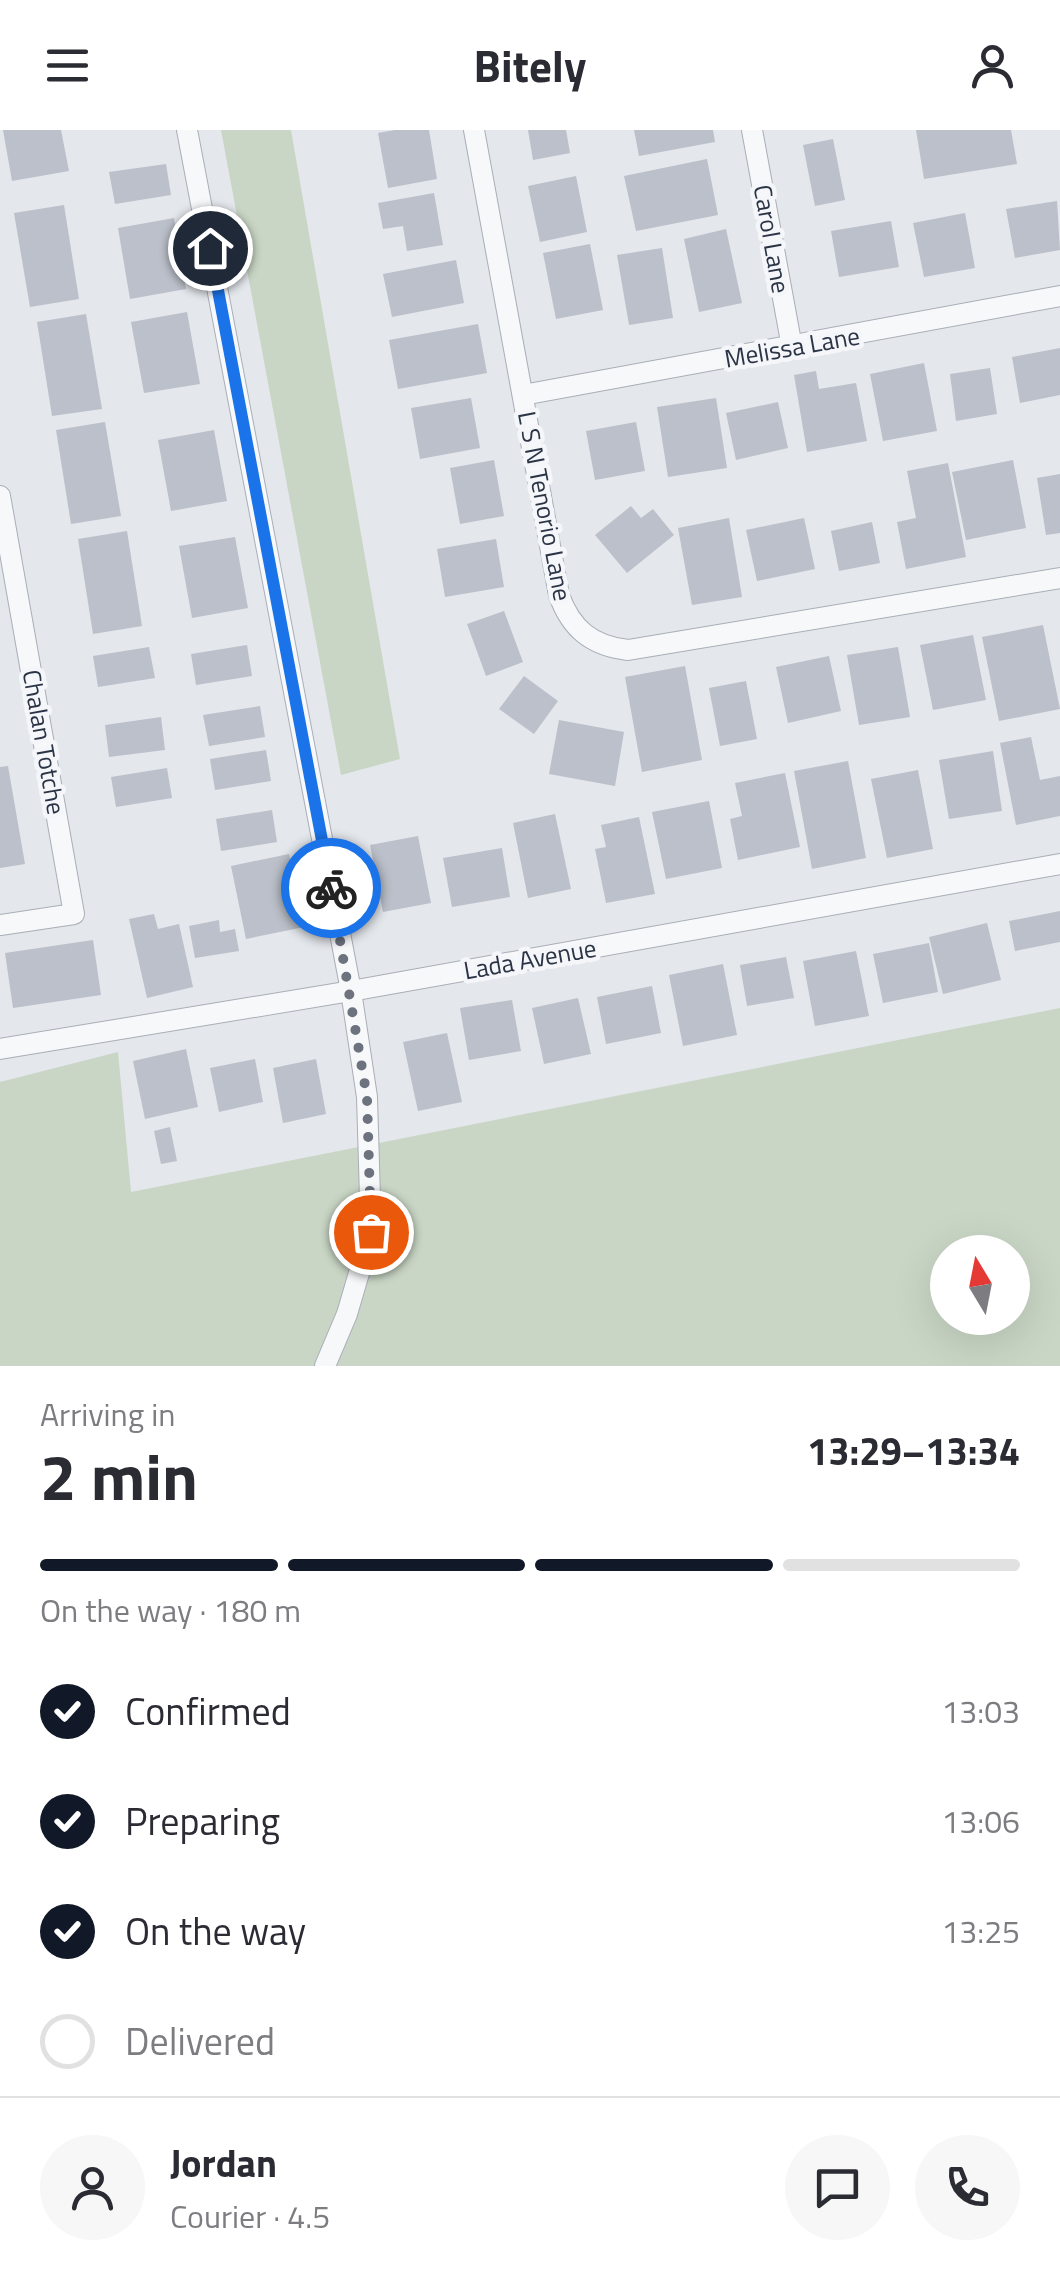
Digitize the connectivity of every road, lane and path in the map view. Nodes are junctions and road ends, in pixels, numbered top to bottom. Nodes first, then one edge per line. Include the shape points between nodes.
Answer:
1 (187, 130) edge
2 (474, 130) edge
3 (752, 130) edge
4 (1060, 296) edge
5 (792, 347) junction
6 (523, 395) junction
7 (0, 496) edge
8 (1060, 578) edge
9 (1060, 864) edge
10 (0, 925) edge
11 (351, 992) junction
12 (0, 1049) edge
13 (325, 1366) edge

1 - 11 street
2 - 6 street, L S N Tenorio Lane
3 - 5 street, Carol Lane
4 - 5 street, Melissa Lane
5 - 6 street, Melissa Lane
6 - 8 street, L S N Tenorio Lane via 559,595 576,628 609,648
7 - 10 street, Chalan Totche via 74,914
9 - 11 street, Lada Avenue
11 - 12 street, Lada Avenue
11 - 13 street via 367,1097 371,1232

